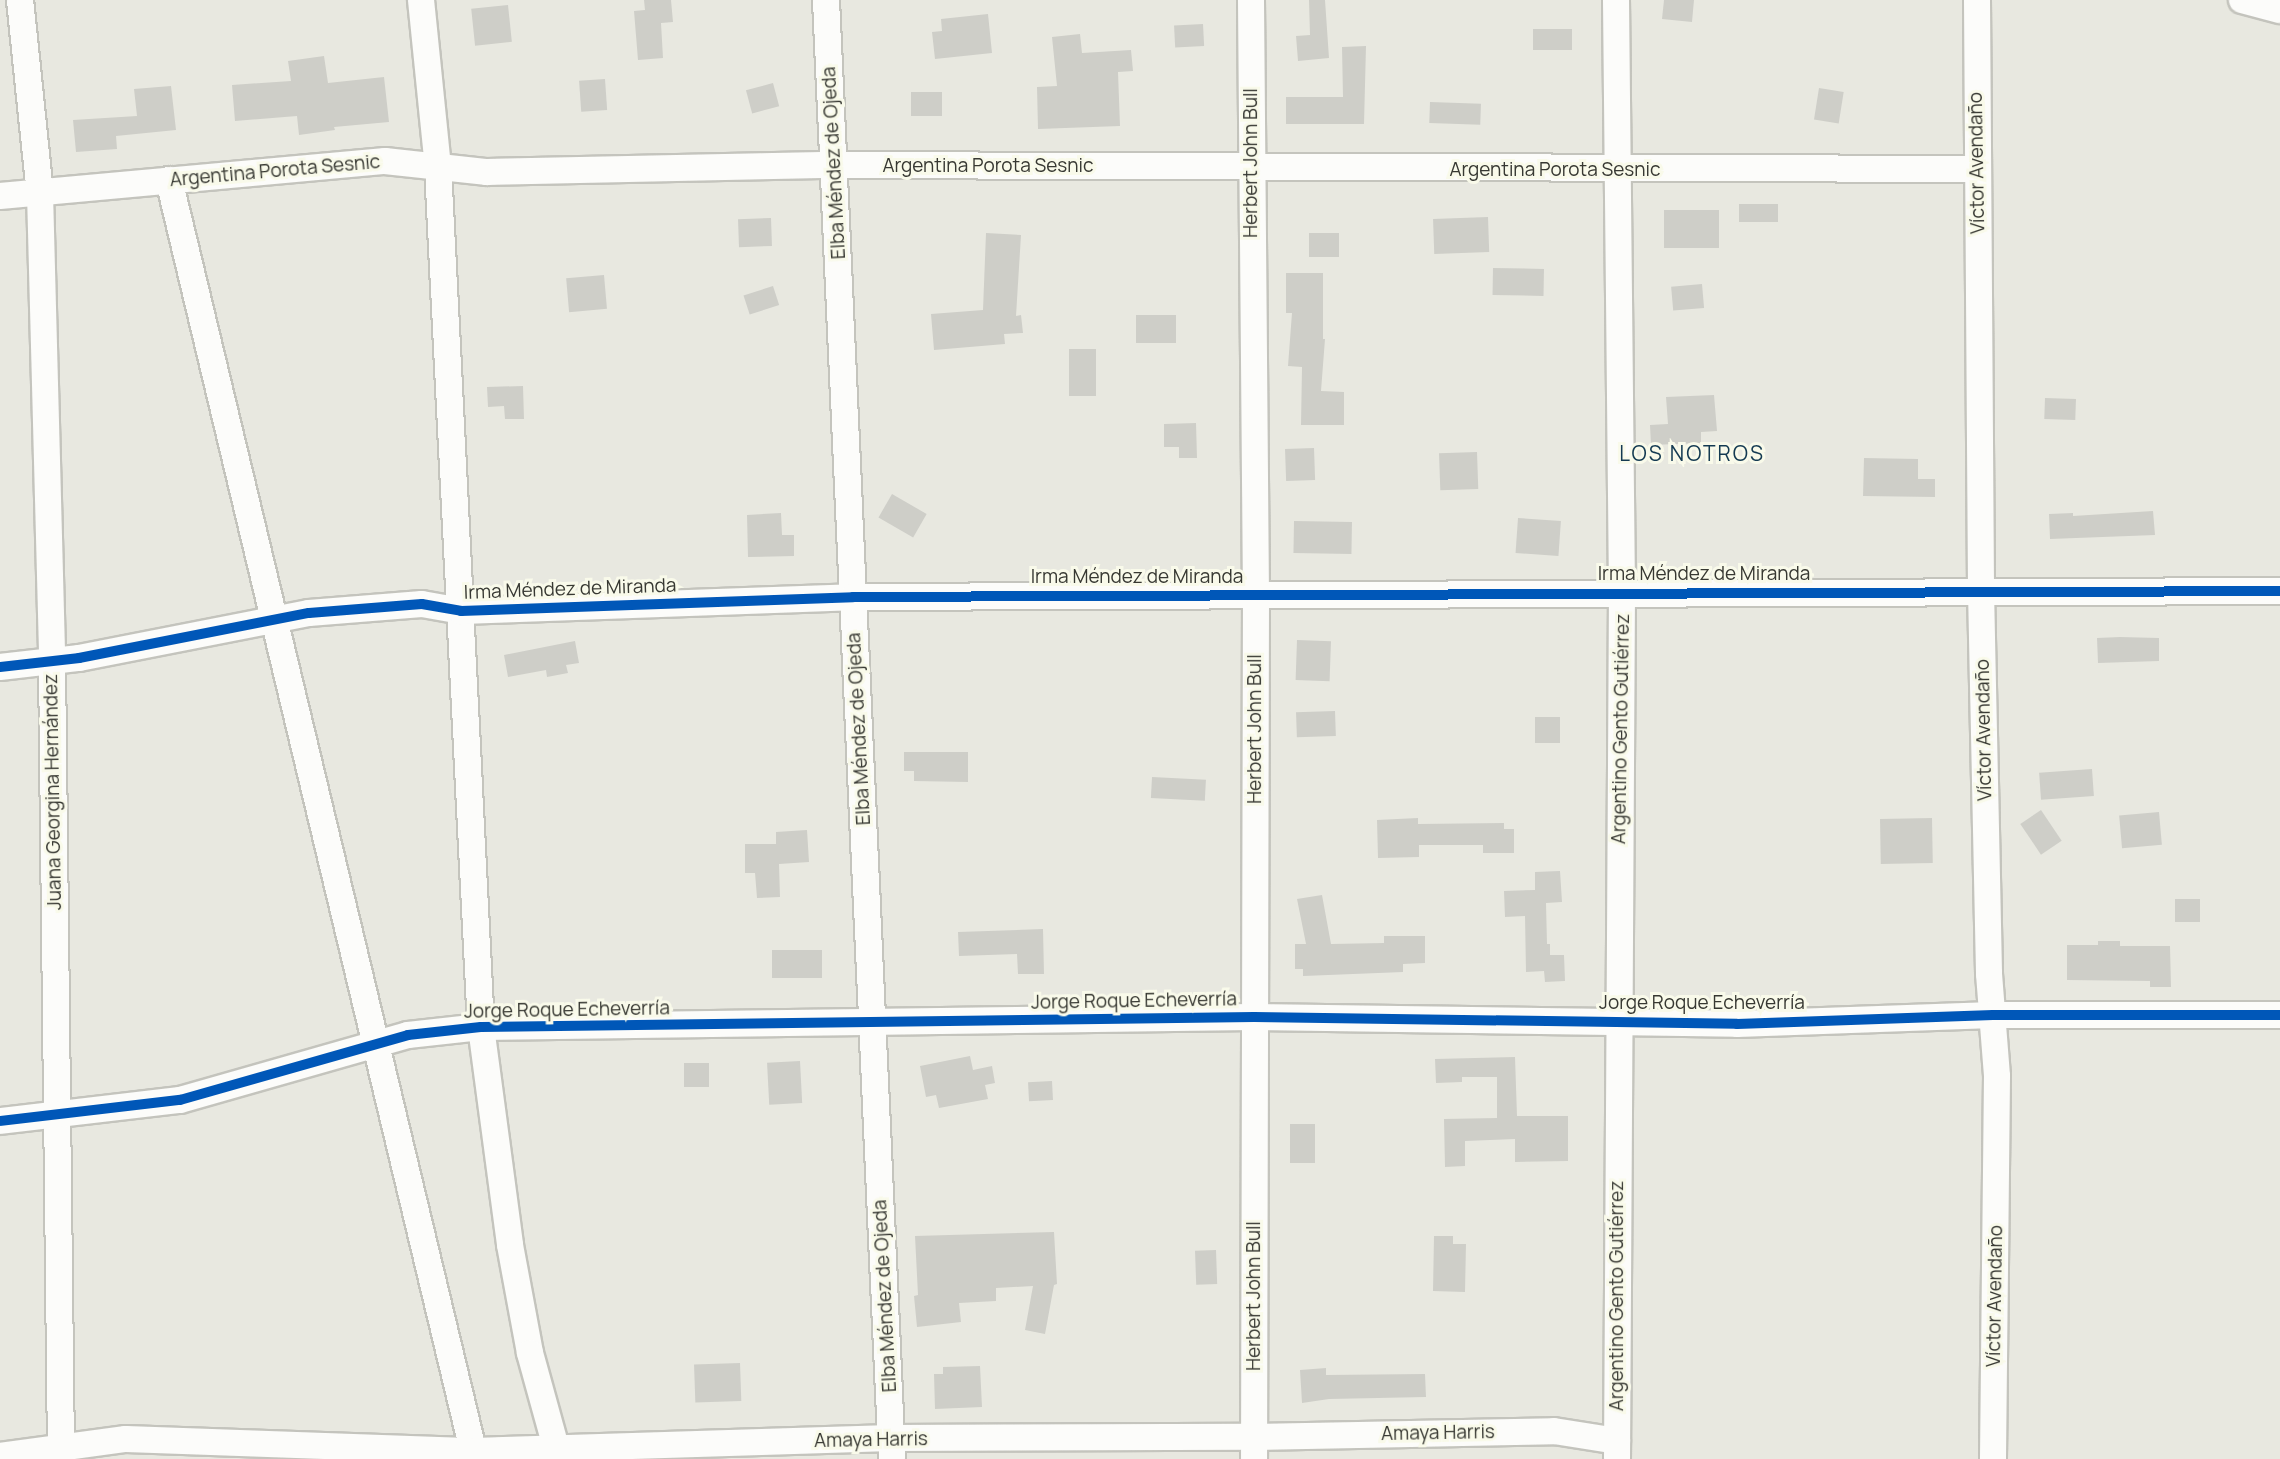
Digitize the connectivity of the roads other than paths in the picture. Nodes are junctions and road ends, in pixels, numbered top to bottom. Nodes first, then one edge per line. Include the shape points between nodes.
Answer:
1 (20, 0) edge
2 (421, 0) edge
3 (826, 0) edge
4 (1251, 0) edge
5 (1616, 0) edge
6 (1977, 0) edge
7 (2242, 0) edge
8 (2280, 10) edge
9 (834, 165) junction
10 (438, 167) junction
11 (1251, 168) junction
12 (1978, 169) junction
13 (1618, 170) junction
14 (169, 180) junction
15 (40, 193) junction
16 (0, 196) edge
17 (1981, 590) junction
18 (2280, 591) edge
19 (1622, 592) junction
20 (1256, 594) junction
21 (853, 597) junction
22 (461, 611) junction
23 (277, 618) junction
24 (52, 661) junction
25 (0, 667) edge
26 (1993, 1015) junction
27 (2280, 1015) edge
28 (1254, 1017) junction
29 (872, 1021) junction
30 (1618, 1021) junction
31 (481, 1027) junction
32 (379, 1043) junction
33 (57, 1113) junction
34 (0, 1121) edge
35 (1254, 1448) edge
36 (892, 1449) edge
37 (1617, 1450) edge
38 (557, 1451) junction
39 (60, 1454) edge
40 (0, 1455) edge
41 (475, 1455) edge
42 (1993, 1459) edge

1 - 15 street, Juana Georgina Hernández
2 - 10 street
3 - 9 street, Elba Méndez de Ojeda
4 - 11 street, Herbert John Bull
5 - 13 street, Argentino Gento Gutiérrez
6 - 12 street, Víctor Avendaño
7 - 8 street
9 - 10 street, Argentina Porota Sesnic via 487,172
9 - 11 street, Argentina Porota Sesnic
9 - 21 street, Elba Méndez de Ojeda
10 - 14 street, Argentina Porota Sesnic via 349,162
10 - 22 street
11 - 13 street, Argentina Porota Sesnic
11 - 20 street, Herbert John Bull
12 - 13 street, Argentina Porota Sesnic
12 - 17 street, Víctor Avendaño
13 - 19 street, Argentino Gento Gutiérrez
14 - 15 street, Argentina Porota Sesnic
14 - 23 street
15 - 16 street, Argentina Porota Sesnic
15 - 24 street, Juana Georgina Hernández
17 - 18 street, Irma Méndez de Miranda
17 - 19 street, Irma Méndez de Miranda
17 - 26 street, Víctor Avendaño
19 - 20 street, Irma Méndez de Miranda
19 - 30 street, Argentino Gento Gutiérrez
20 - 21 street, Irma Méndez de Miranda
20 - 28 street, Herbert John Bull
21 - 22 street, Irma Méndez de Miranda
21 - 29 street, Elba Méndez de Ojeda
22 - 23 street, Irma Méndez de Miranda via 422,604
22 - 31 street
23 - 24 street, Irma Méndez de Miranda
23 - 32 street
24 - 25 street, Irma Méndez de Miranda
24 - 33 street, Juana Georgina Hernández
26 - 27 street, Jorge Roque Echeverría
26 - 30 street, Jorge Roque Echeverría via 1737,1024
26 - 42 street, Víctor Avendaño via 1997,1076
28 - 29 street, Jorge Roque Echeverría
28 - 30 street, Jorge Roque Echeverría
28 - 35 street, Herbert John Bull
29 - 31 street, Jorge Roque Echeverría
29 - 36 street, Elba Méndez de Ojeda
30 - 37 street, Argentino Gento Gutiérrez
31 - 32 street, Jorge Roque Echeverría via 430,1031
31 - 38 street via 510,1245 530,1353
32 - 33 street, Jorge Roque Echeverría via 180,1100
32 - 41 street
33 - 34 street, Jorge Roque Echeverría
33 - 39 street, Juana Georgina Hernández
35 - 36 street, Amaya Harris
35 - 37 street, Amaya Harris via 1553,1431
36 - 38 street, Amaya Harris
38 - 41 street, Amaya Harris
39 - 40 street, Amaya Harris
39 - 41 street, Amaya Harris via 126,1438

